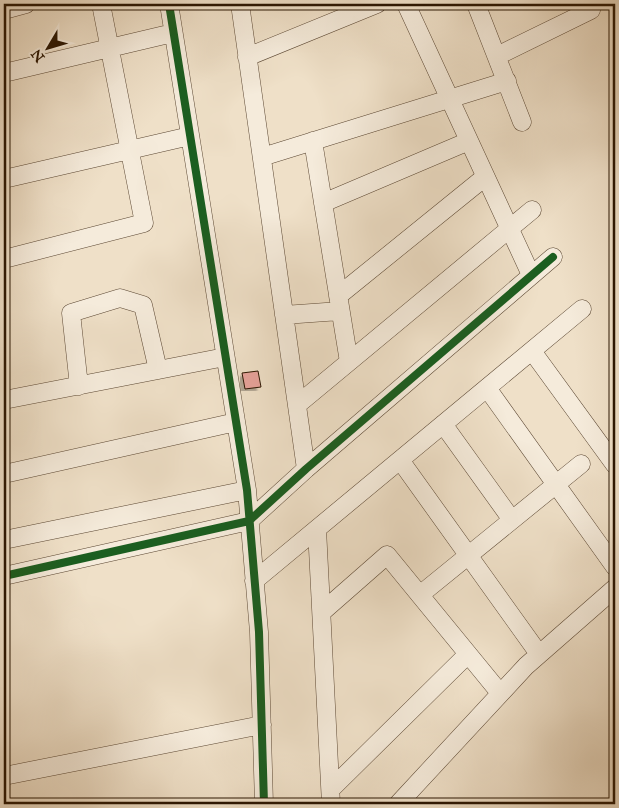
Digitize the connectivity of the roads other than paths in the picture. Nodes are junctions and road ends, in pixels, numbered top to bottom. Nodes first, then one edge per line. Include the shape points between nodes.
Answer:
1 (26, 4) edge
2 (101, 4) edge
3 (168, 4) edge
4 (240, 4) edge
5 (377, 4) edge
6 (406, 4) edge
7 (476, 4) edge
8 (4, 10) edge
9 (591, 10) dead end
10 (173, 33) junction
11 (110, 48) junction
12 (497, 56) junction
13 (247, 57) junction
14 (4, 73) edge
15 (506, 81) junction
16 (449, 99) junction
17 (522, 122) dead end
18 (190, 136) junction
19 (313, 141) junction
20 (469, 141) junction
21 (131, 150) junction
22 (262, 157) junction
23 (485, 177) junction
24 (4, 179) edge
25 (323, 203) junction
26 (532, 210) dead end
27 (509, 228) junction
28 (553, 257) dead end
29 (4, 259) edge
30 (531, 275) junction
31 (339, 303) junction
32 (582, 309) dead end
33 (284, 315) junction
34 (532, 351) junction
35 (225, 358) junction
36 (349, 362) junction
37 (158, 370) junction
38 (79, 386) junction
39 (487, 388) junction
40 (4, 400) edge
41 (297, 405) junction
42 (236, 422) junction
43 (444, 424) junction
44 (400, 460) junction
45 (581, 464) dead end
46 (615, 465) edge
47 (306, 469) junction
48 (4, 474) edge
49 (556, 484) junction
50 (247, 490) junction
51 (512, 520) junction
52 (249, 521) junction
53 (317, 529) junction
54 (4, 540) edge
55 (468, 556) junction
56 (615, 566) edge
57 (4, 576) edge
58 (254, 581) junction
59 (615, 588) edge
60 (421, 594) junction
61 (322, 612) junction
62 (468, 654) junction
63 (539, 654) junction
64 (500, 693) junction
65 (262, 725) junction
66 (4, 776) edge
67 (331, 796) edge
68 (264, 804) edge
69 (398, 804) edge

1 - 8 street
2 - 11 street
3 - 10 street
4 - 13 street
5 - 13 street
6 - 16 street
7 - 12 street
9 - 12 street
10 - 11 street
10 - 18 street
11 - 14 street
11 - 21 street
12 - 15 street
13 - 22 street
15 - 16 street
15 - 17 street
16 - 19 street
16 - 20 street
18 - 21 street
18 - 35 street
19 - 22 street
19 - 25 street
20 - 23 street
20 - 25 street
21 - 24 street
21 - 29 street via 144,223
22 - 33 street
23 - 27 street
23 - 31 street
25 - 31 street
26 - 27 street
27 - 30 street
27 - 36 street
28 - 30 street
30 - 47 street
31 - 33 street
31 - 36 street
32 - 34 street
33 - 41 street
34 - 39 street
34 - 46 street
35 - 37 street
35 - 42 street
36 - 41 street
37 - 38 street
37 - 38 street via 143,306 120,298 71,313
38 - 40 street
39 - 43 street
39 - 49 street
41 - 47 street
42 - 48 street
42 - 50 street
43 - 44 street
43 - 51 street
44 - 53 street
44 - 55 street
45 - 49 street
47 - 52 street
49 - 51 street
49 - 56 street
50 - 52 street
50 - 54 street
51 - 55 street
52 - 57 street
52 - 58 street
53 - 58 street
53 - 61 street
55 - 60 street
55 - 63 street
58 - 65 street
59 - 63 street
60 - 61 street via 388,555
60 - 62 street
61 - 67 street
62 - 64 street
62 - 67 street
63 - 64 street
64 - 69 street
65 - 66 street
65 - 68 street

